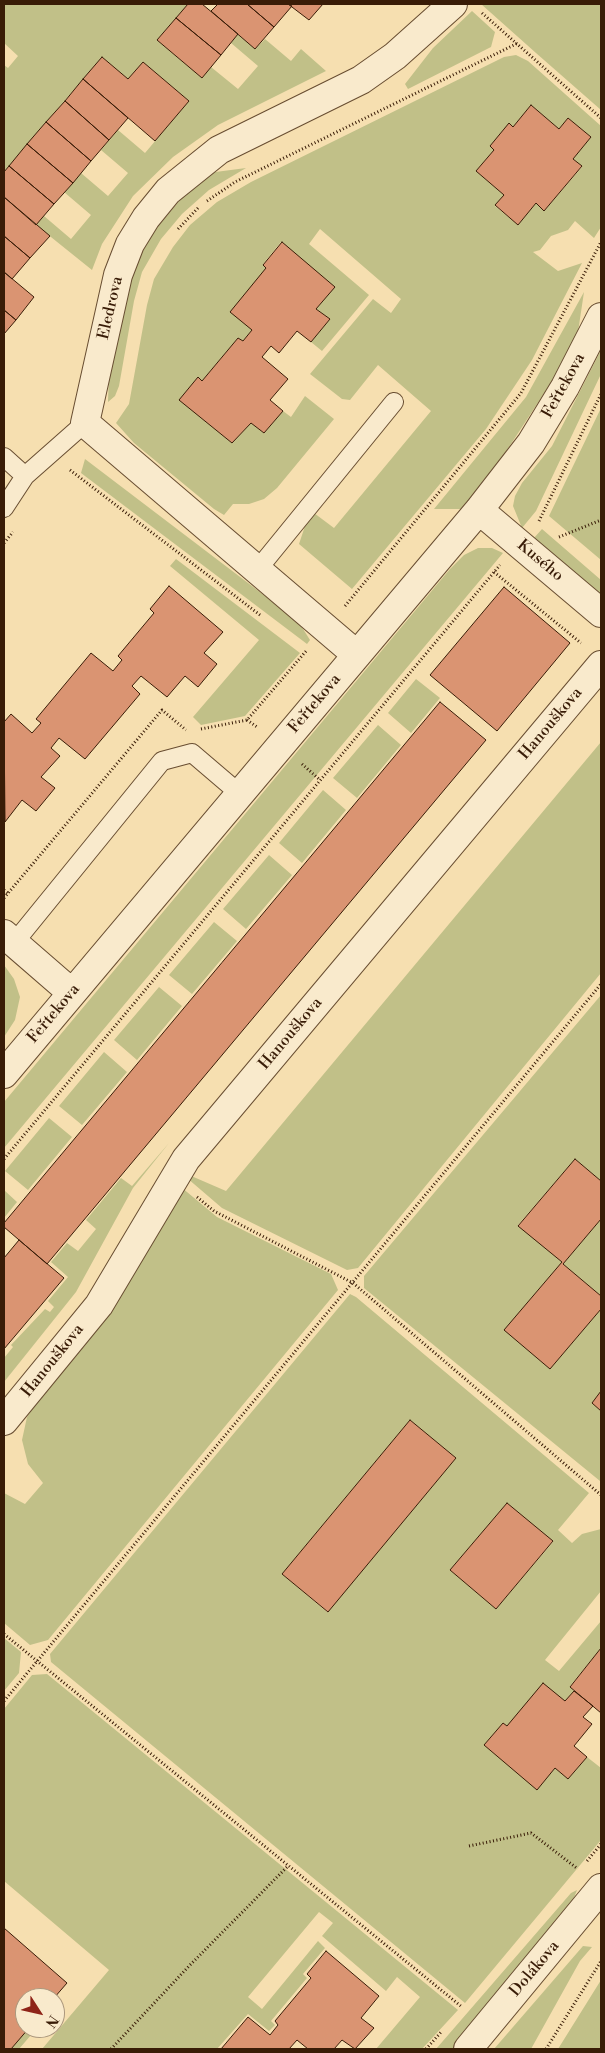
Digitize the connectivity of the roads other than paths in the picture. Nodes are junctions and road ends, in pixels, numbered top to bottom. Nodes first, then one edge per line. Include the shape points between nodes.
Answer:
1 (466, 7) edge
2 (601, 317) edge
3 (394, 402) dead end
4 (90, 427) junction
5 (4, 457) edge
6 (25, 476) junction
7 (4, 508) edge
8 (479, 510) junction
9 (258, 569) junction
10 (601, 613) edge
11 (357, 655) junction
12 (594, 656) edge
13 (240, 794) junction
14 (9, 938) edge
15 (72, 993) junction
16 (4, 1074) edge
17 (4, 1421) edge
18 (601, 1888) edge
19 (468, 2049) edge

1 - 4 street, Eledrova via 361,80 219,150 168,191 130,244 118,274
2 - 8 street, Feřtekova via 565,387 531,443
3 - 9 lane
4 - 6 lane
4 - 9 street
5 - 6 lane
6 - 7 lane
8 - 10 street, Kusého
8 - 11 street, Feřtekova
9 - 11 street
11 - 13 street, Feřtekova
12 - 17 street, Hanouškova via 186,1159 99,1305
13 - 14 lane via 192,754 162,760
13 - 15 street, Feřtekova
14 - 15 street
15 - 16 street, Feřtekova
18 - 19 street, Dolákova

